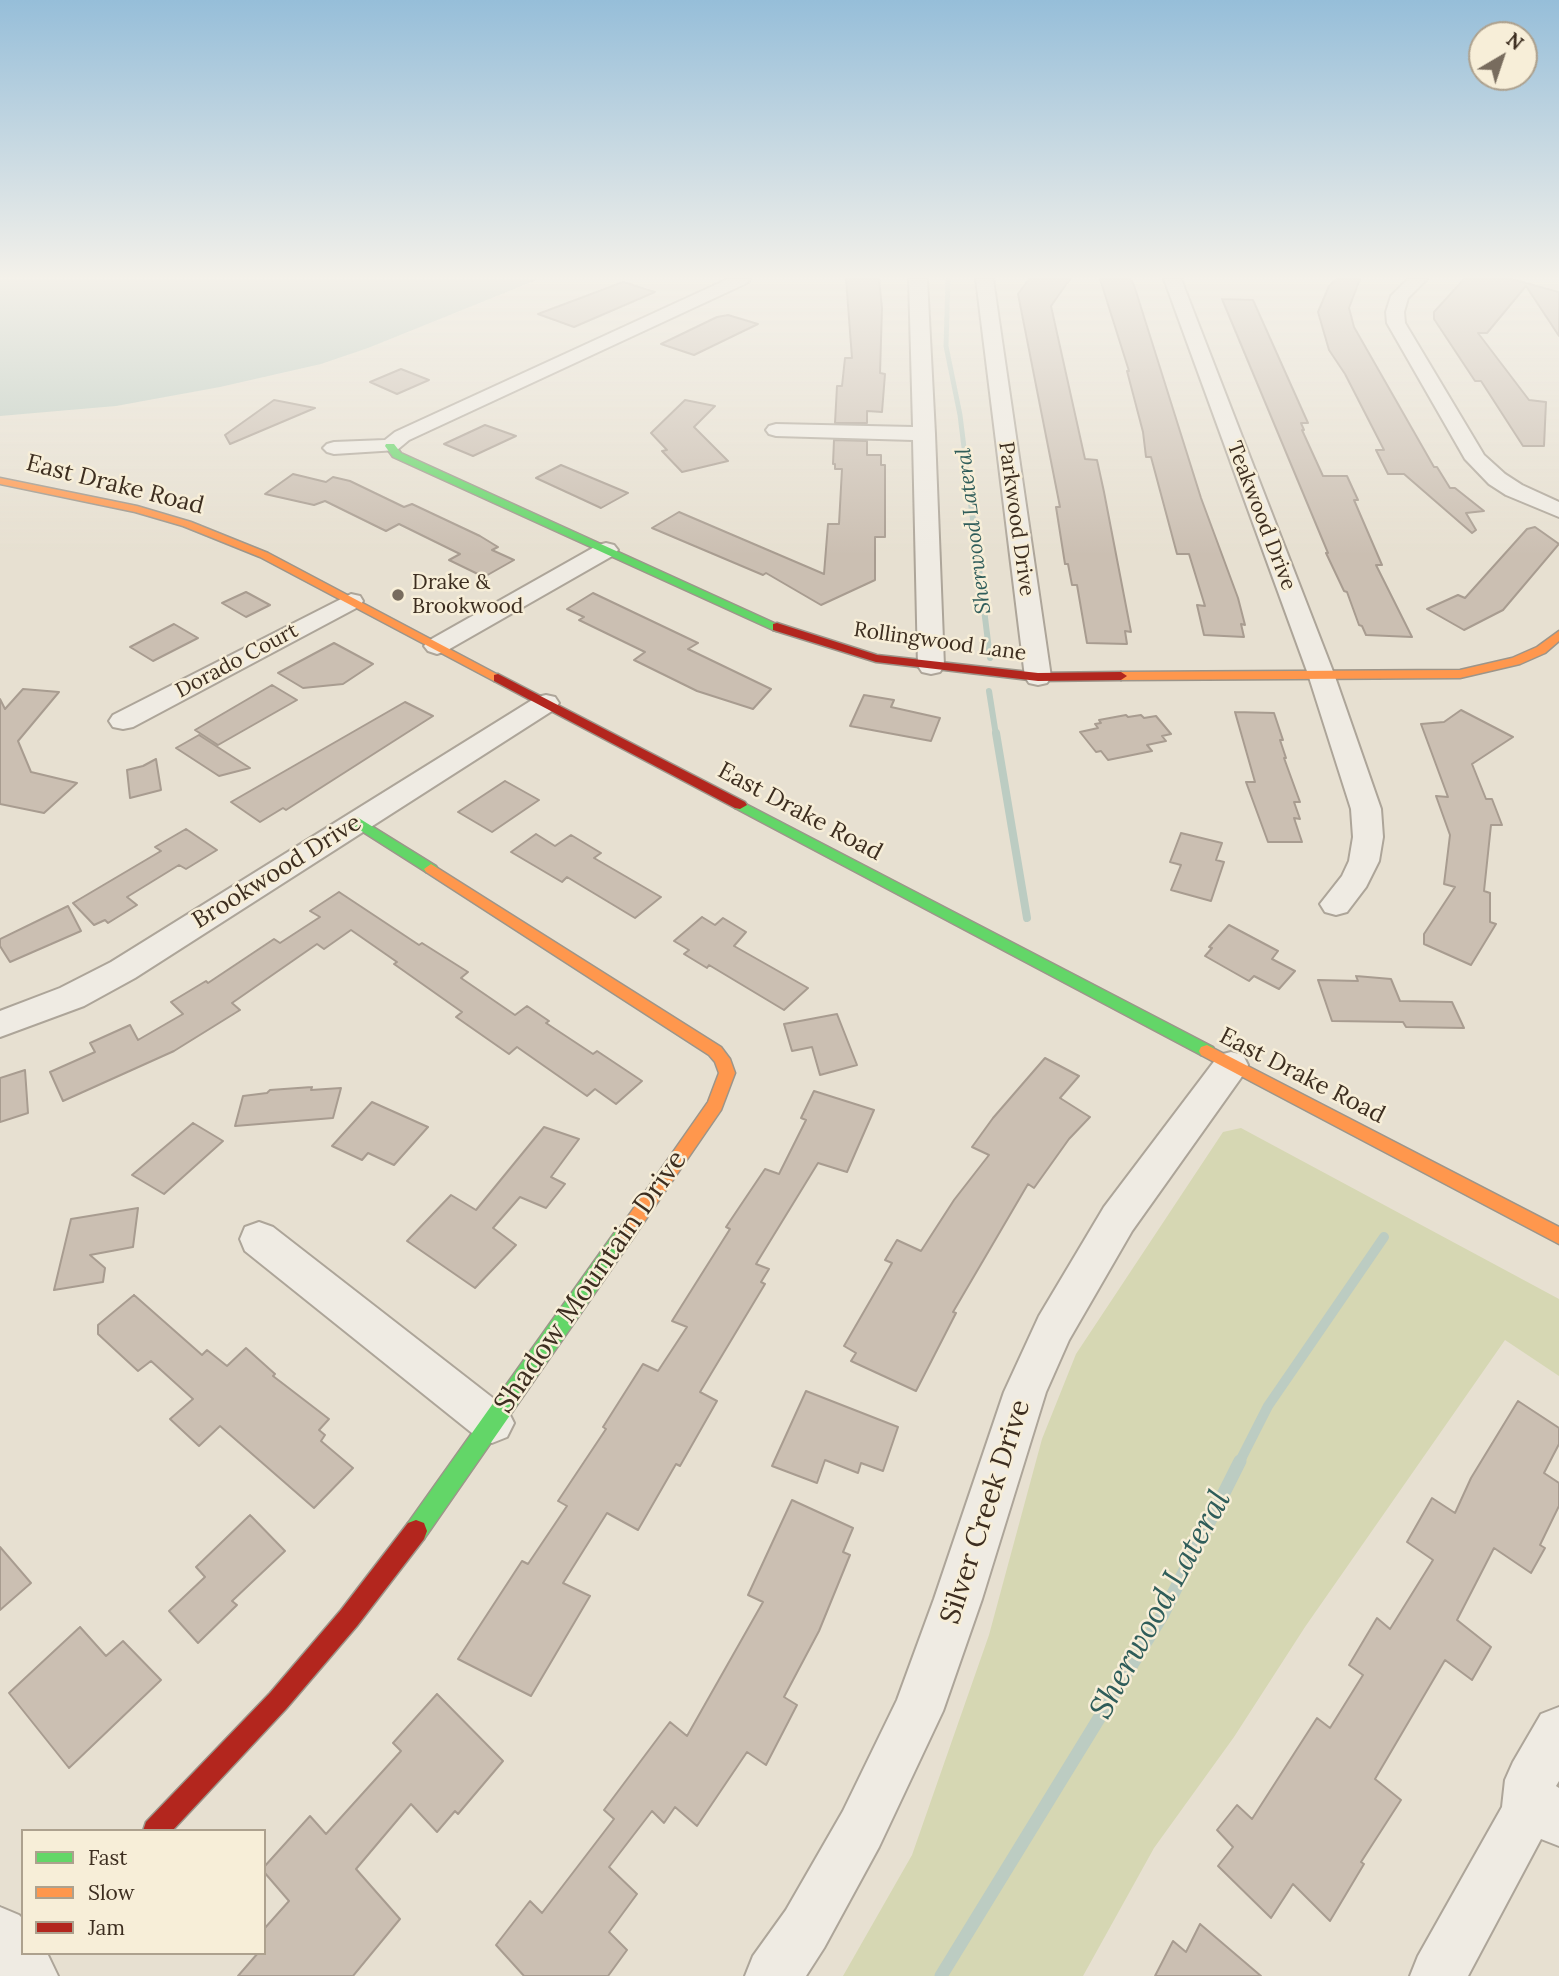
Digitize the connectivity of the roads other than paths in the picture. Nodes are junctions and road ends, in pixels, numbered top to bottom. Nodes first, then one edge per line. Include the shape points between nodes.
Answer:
1 (542, 371) edge
2 (922, 371) edge
3 (997, 371) edge
4 (1207, 371) edge
5 (1424, 371) edge
6 (776, 430) dead end
7 (925, 434) junction
8 (390, 446) junction
9 (334, 448) dead end
10 (0, 481) edge
11 (1559, 510) edge
12 (606, 550) junction
13 (351, 601) junction
14 (1559, 635) edge
15 (437, 646) junction
16 (931, 666) junction
17 (1321, 674) junction
18 (1038, 677) junction
19 (546, 703) junction
20 (123, 721) dead end
21 (357, 822) junction
22 (1336, 904) dead end
23 (0, 1024) edge
24 (1231, 1065) junction
25 (1559, 1236) edge
26 (259, 1239) dead end
27 (492, 1423) junction
28 (1559, 1732) edge
29 (1544, 1808) edge
30 (157, 1829) edge
31 (773, 1976) edge
32 (1438, 1976) edge

1 - 8 street via 402,436
2 - 7 street
3 - 18 street, Parkwood Drive
4 - 17 street, Teakwood Drive
5 - 11 street via 1476,459 1514,490
6 - 7 street
7 - 16 street
8 - 9 street
8 - 12 street, Rollingwood Lane via 397,455
10 - 13 street, East Drake Road via 113,503 187,524 257,551
12 - 15 street
12 - 16 street, Rollingwood Lane via 785,631 876,658
13 - 15 street, East Drake Road
13 - 20 street, Dorado Court
14 - 17 street, Rollingwood Lane via 1541,650 1516,661 1460,674
15 - 19 street, East Drake Road
16 - 18 street, Rollingwood Lane
17 - 18 street, Rollingwood Lane
17 - 22 street, Teakwood Drive via 1366,809 1368,837 1360,870
19 - 21 street, Brookwood Drive
19 - 24 street, East Drake Road
21 - 23 street, Brookwood Drive via 123,970 72,997
21 - 27 street, Shadow Mountain Drive via 715,1051 727,1073 715,1105
24 - 25 street, East Drake Road
24 - 31 street, Silver Creek Drive via 1118,1219 1053,1329 1025,1392 918,1711 861,1829
26 - 27 street
27 - 30 street, Shadow Mountain Drive via 349,1618
28 - 29 street via 1531,1780
29 - 32 street via 1527,1814

